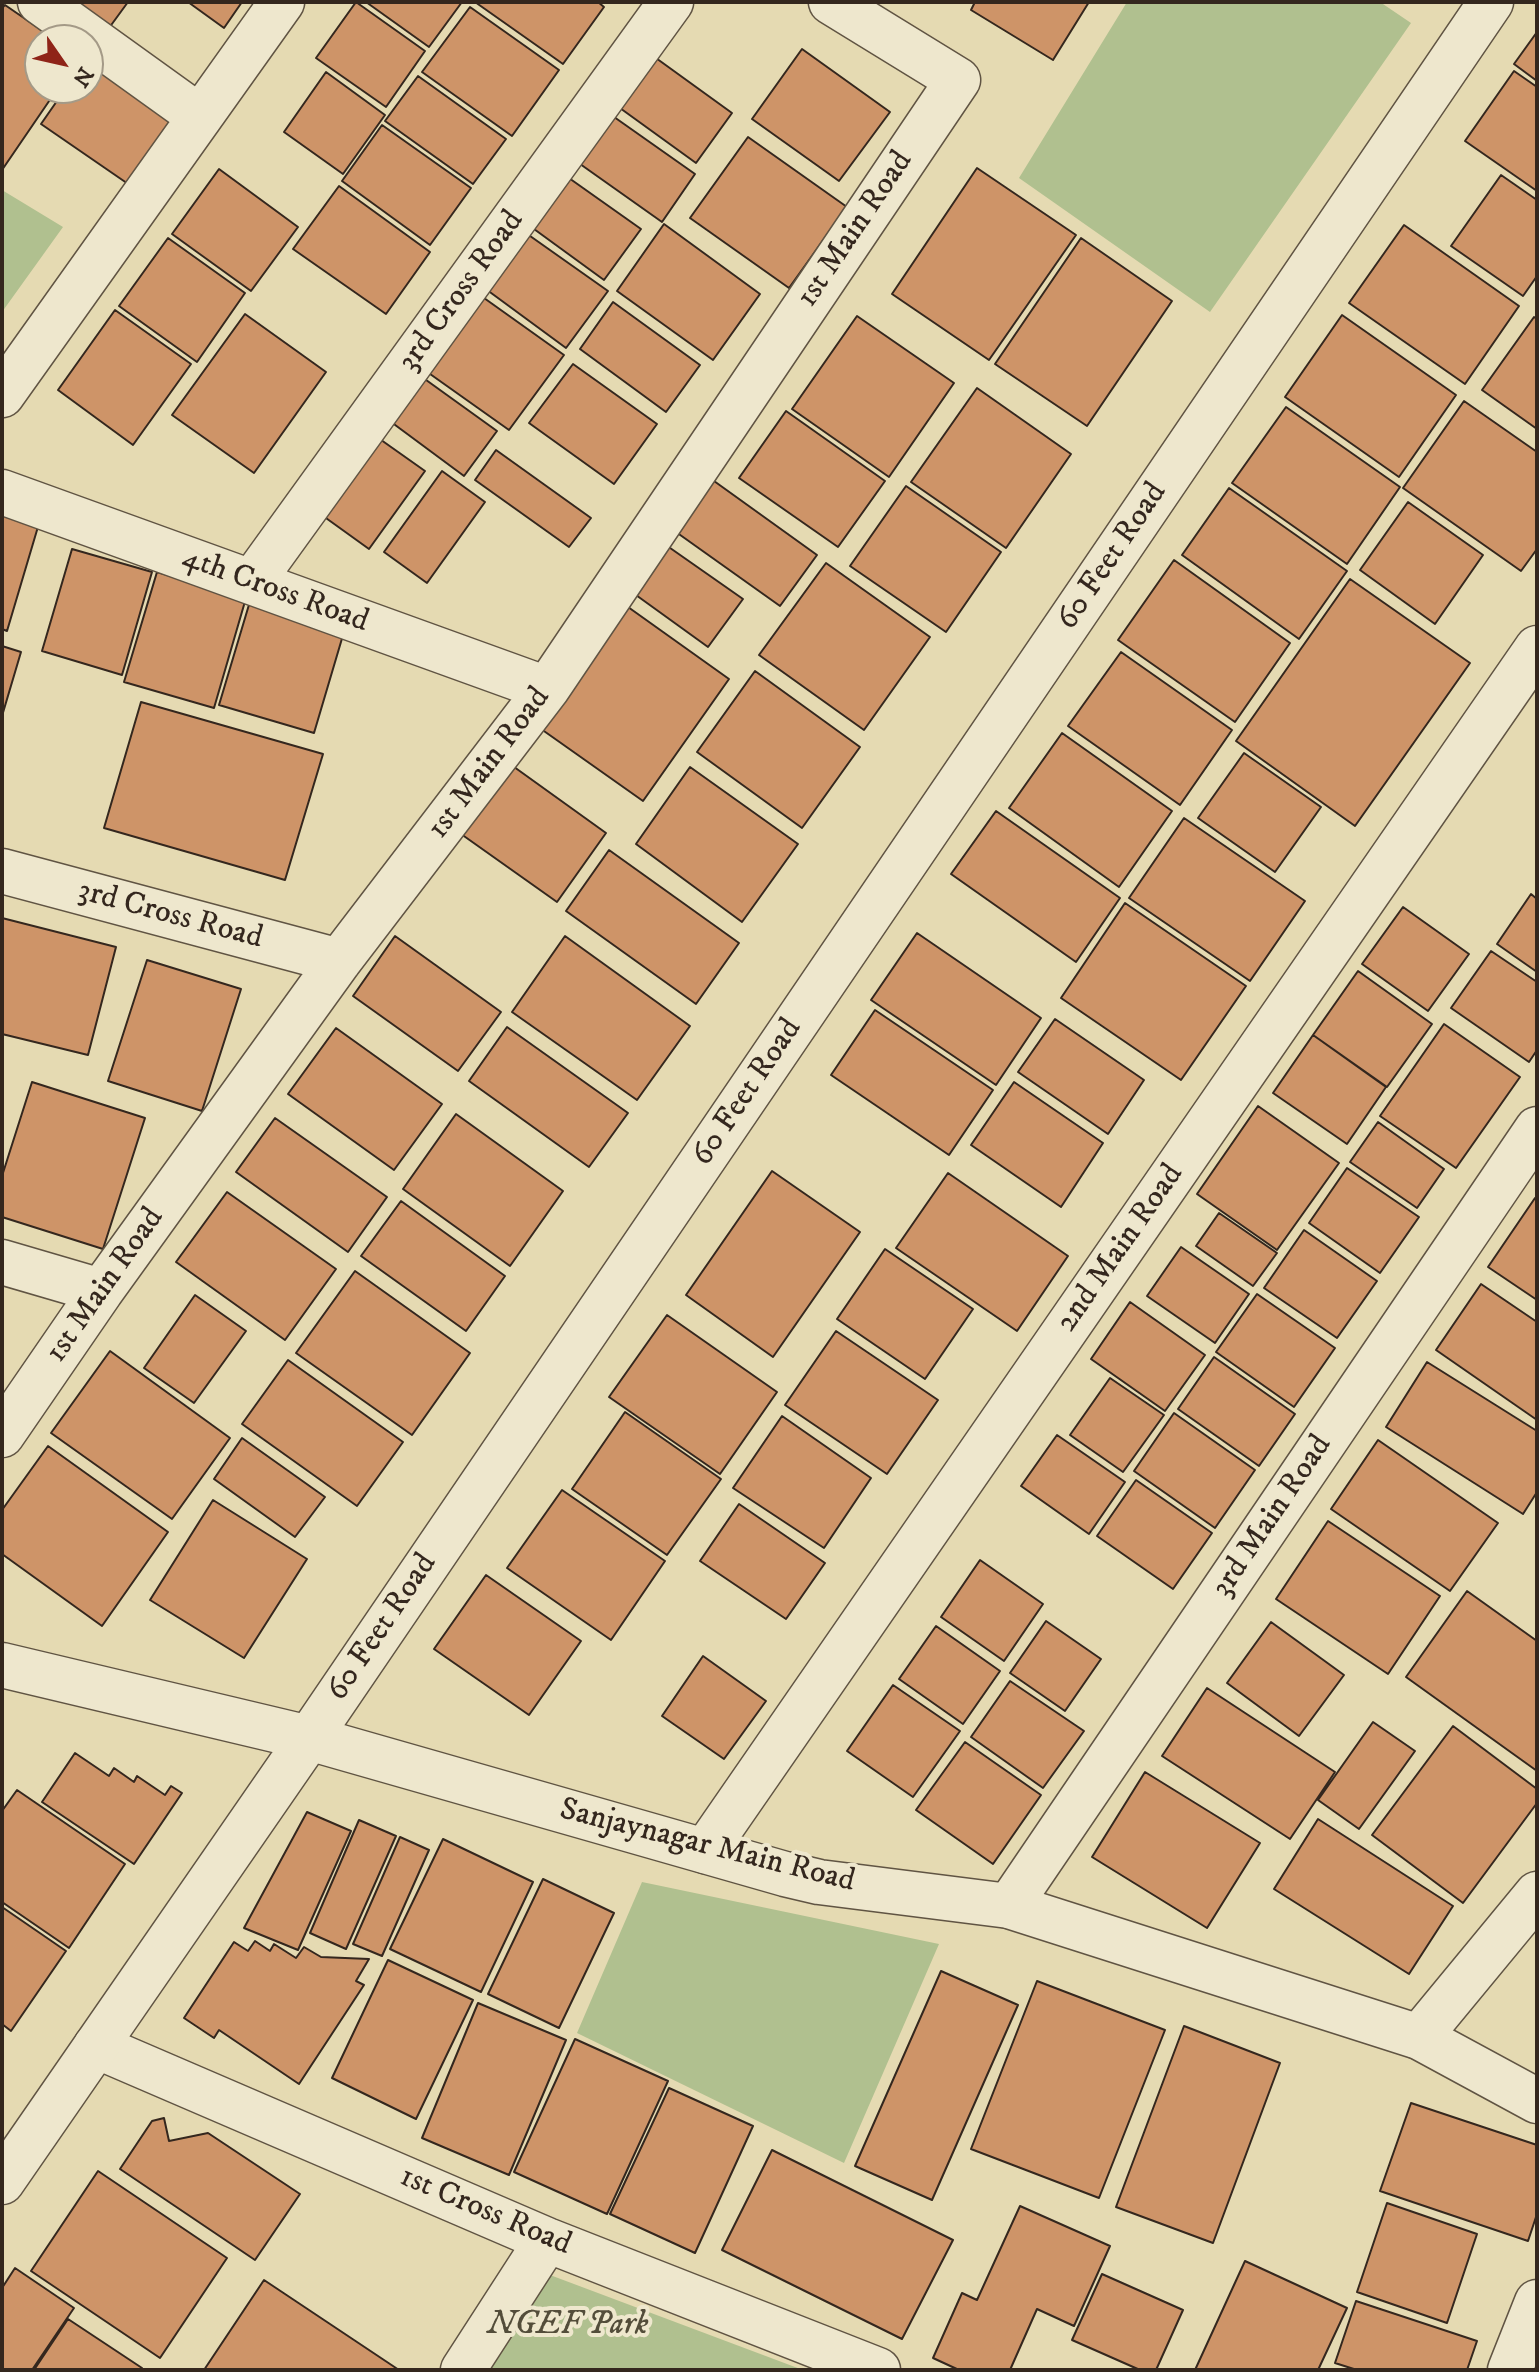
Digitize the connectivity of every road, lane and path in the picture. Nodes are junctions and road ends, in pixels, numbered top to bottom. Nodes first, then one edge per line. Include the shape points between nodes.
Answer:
1 (40, 2) edge
2 (282, 2) edge
3 (671, 2) edge
4 (831, 2) edge
5 (1491, 2) edge
6 (200, 117) junction
7 (2, 395) edge
8 (2, 492) edge
9 (252, 582) junction
10 (1537, 648) edge
11 (547, 689) junction
12 (2, 871) edge
13 (339, 961) junction
14 (1537, 1129) edge
15 (2, 1262) edge
16 (101, 1291) junction
17 (2, 1435) edge
18 (2, 1665) edge
19 (309, 1738) junction
20 (705, 1851) junction
21 (1537, 1894) edge
22 (1009, 1906) junction
23 (1419, 2037) junction
24 (96, 2046) junction
25 (1537, 2101) edge
26 (2, 2182) edge
27 (547, 2240) junction
28 (1537, 2302) edge
29 (463, 2370) edge
30 (878, 2370) edge
31 (1510, 2370) edge

1 - 6 street
2 - 6 street
3 - 9 street, 3rd Cross Road
4 - 11 street, 1st Main Road via 958,80
5 - 19 street, 60 Feet Road
6 - 7 street
8 - 9 street, 4th Cross Road
9 - 11 street, 4th Cross Road
10 - 20 street, 2nd Main Road
11 - 13 street, 1st Main Road
12 - 13 street, 3rd Cross Road
13 - 16 street, 1st Main Road
14 - 22 street, 3rd Main Road
15 - 16 street
16 - 17 street, 1st Main Road
18 - 19 street, Sanjaynagar Main Road
19 - 20 street, Sanjaynagar Main Road
19 - 24 street, 60 Feet Road
20 - 22 street, Sanjaynagar Main Road via 819,1882
21 - 23 street
22 - 23 street, Sanjaynagar Main Road
23 - 25 street, Sanjaynagar Main Road
24 - 26 street, 60 Feet Road
24 - 27 street, 1st Cross Road
27 - 29 street
27 - 30 street, 1st Cross Road
28 - 31 street

